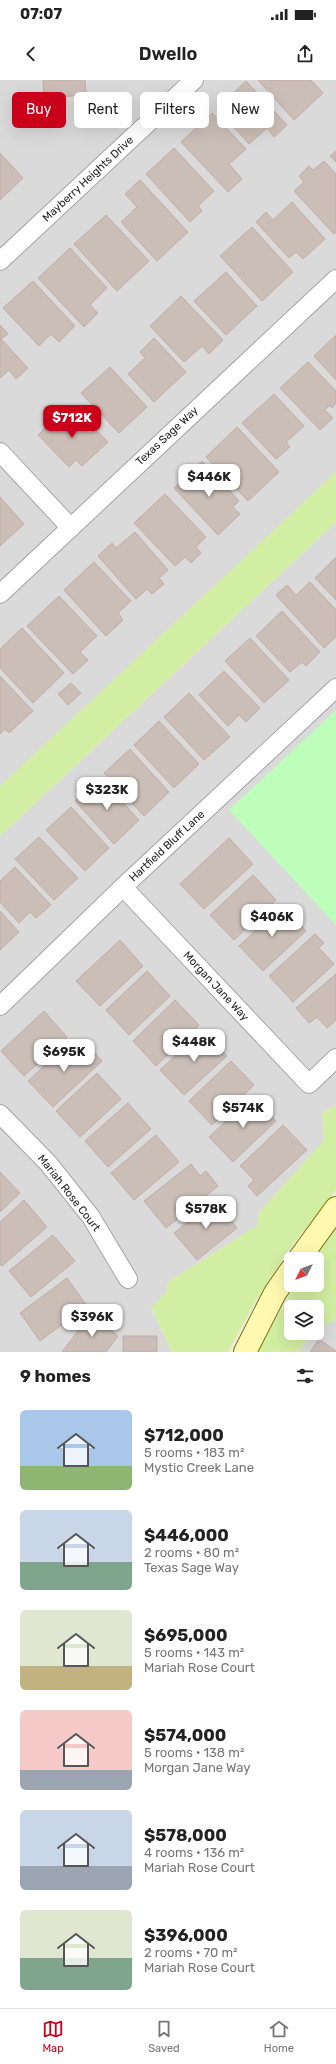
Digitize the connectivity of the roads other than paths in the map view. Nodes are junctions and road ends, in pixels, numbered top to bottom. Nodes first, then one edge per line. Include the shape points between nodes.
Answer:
1 (194, 80) edge
2 (0, 262) edge
3 (336, 279) edge
4 (0, 452) edge
5 (71, 528) junction
6 (0, 594) edge
7 (336, 688) edge
8 (123, 887) junction
9 (0, 1006) edge
10 (336, 1058) edge
11 (0, 1114) edge
12 (336, 1208) edge
13 (304, 1252) edge
14 (128, 1279) dead end
15 (284, 1280) edge
16 (245, 1352) edge

1 - 2 street, Mayberry Heights Drive
3 - 5 street, Texas Sage Way
4 - 5 street
5 - 6 street, Texas Sage Way
7 - 8 street, Hartfield Bluff Lane
8 - 9 street, Hartfield Bluff Lane
8 - 10 street, Morgan Jane Way via 309,1084
11 - 14 street, Mariah Rose Court via 48,1164 91,1217
12 - 13 street
15 - 16 street

